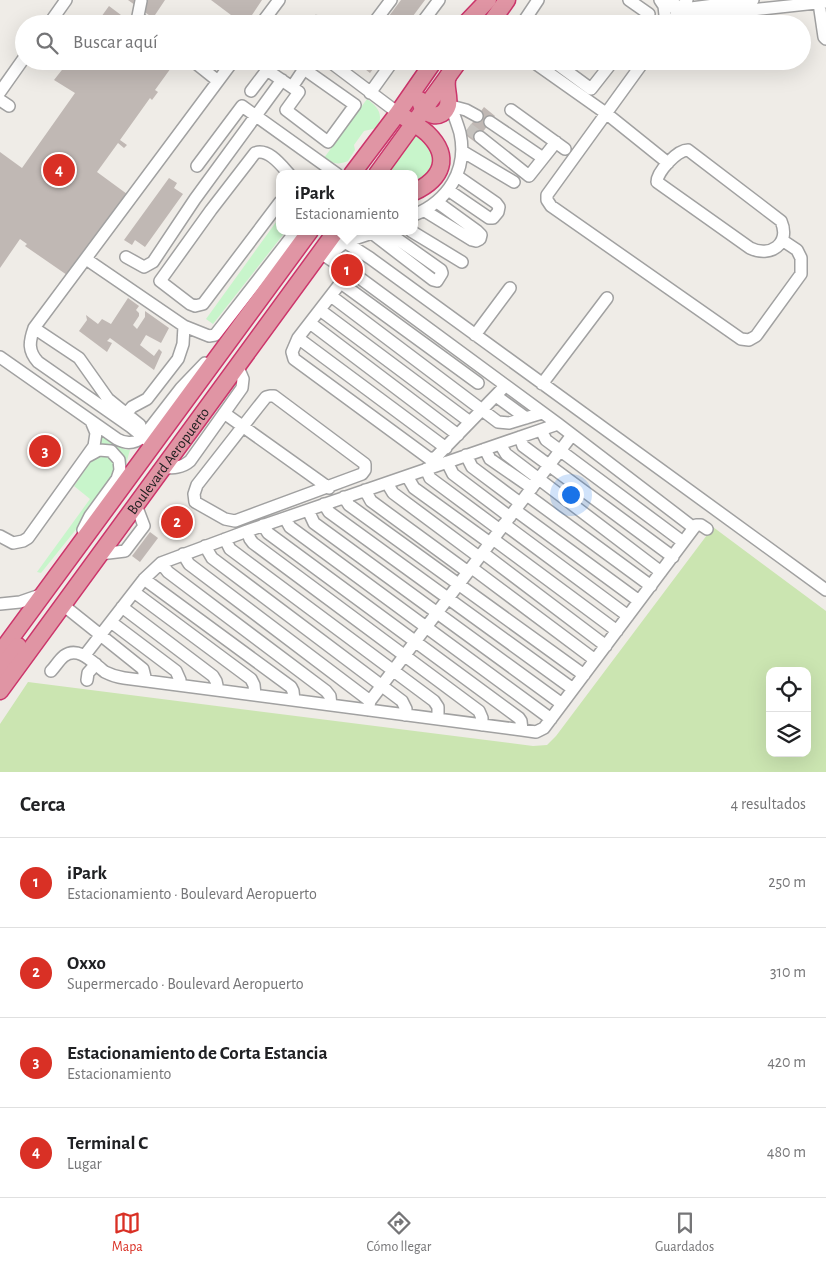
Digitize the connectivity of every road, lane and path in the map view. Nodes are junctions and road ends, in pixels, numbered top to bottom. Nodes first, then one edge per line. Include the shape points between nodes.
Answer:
1 (66, 0) edge
2 (143, 0) edge
3 (279, 0) edge
4 (439, 0) edge
5 (507, 0) edge
6 (538, 0) edge
7 (629, 0) edge
8 (664, 0) edge
9 (753, 0) edge
10 (483, 1) edge
11 (386, 2) edge
12 (822, 2) edge
13 (711, 3) edge
14 (682, 7) edge
15 (55, 15) edge
16 (138, 15) edge
17 (268, 15) edge
18 (378, 15) edge
19 (428, 15) edge
20 (473, 15) edge
21 (496, 15) edge
22 (528, 15) edge
23 (647, 15) edge
24 (665, 15) edge
25 (704, 15) edge
26 (826, 39) edge
27 (16, 70) edge
28 (204, 70) edge
29 (227, 70) edge
30 (303, 70) edge
31 (305, 70) edge
32 (347, 70) edge
33 (387, 70) edge
34 (428, 70) edge
35 (445, 70) edge
36 (446, 70) edge
37 (545, 70) edge
38 (565, 70) edge
39 (606, 70) edge
40 (638, 70) edge
41 (218, 82) junction
42 (287, 84) junction
43 (0, 92) edge
44 (250, 92) dead end
45 (370, 93) junction
46 (450, 103) junction
47 (423, 110) junction
48 (511, 110) dead end
49 (398, 113) junction
50 (607, 114) junction
51 (257, 116) junction
52 (477, 116) dead end
53 (456, 118) junction
54 (490, 122) dead end
55 (413, 123) junction
56 (468, 128) tunnel mouth
57 (480, 136) tunnel mouth
58 (235, 146) junction
59 (462, 150) junction
60 (544, 158) junction
61 (668, 163) junction
62 (246, 165) junction
63 (197, 166) dead end
64 (285, 170) edge
65 (331, 170) edge
66 (355, 170) edge
67 (380, 170) edge
68 (457, 176) junction
69 (514, 182) dead end
70 (418, 190) edge
71 (448, 190) junction
72 (437, 202) junction
73 (276, 207) edge
74 (420, 213) edge
75 (293, 235) edge
76 (307, 235) edge
77 (339, 235) edge
78 (379, 235) edge
79 (392, 235) edge
80 (417, 235) edge
81 (782, 240) junction
82 (323, 255) junction
83 (126, 257) dead end
84 (86, 259) junction
85 (462, 262) dead end
86 (144, 267) junction
87 (349, 272) junction
88 (160, 281) junction
89 (341, 283) junction
90 (510, 288) dead end
91 (331, 296) junction
92 (607, 298) dead end
93 (320, 310) junction
94 (310, 323) junction
95 (184, 326) junction
96 (34, 328) junction
97 (475, 335) junction
98 (298, 338) junction
99 (3, 360) edge
100 (237, 365) junction
101 (486, 372) junction
102 (478, 383) junction
103 (542, 384) junction
104 (505, 386) junction
105 (496, 396) junction
106 (468, 398) junction
107 (483, 409) junction
108 (224, 413) junction
109 (542, 413) junction
110 (126, 414) junction
111 (85, 416) junction
112 (526, 418) junction
113 (470, 422) junction
114 (558, 424) junction
115 (242, 426) junction
116 (541, 430) junction
117 (458, 435) junction
118 (572, 435) junction
119 (520, 437) junction
120 (150, 438) junction
121 (500, 444) junction
122 (446, 448) junction
123 (484, 449) junction
124 (560, 451) junction
125 (466, 455) junction
126 (88, 456) junction
127 (447, 462) junction
128 (549, 465) junction
129 (162, 468) junction
130 (426, 469) junction
131 (407, 476) junction
132 (539, 478) junction
133 (387, 483) junction
134 (329, 488) junction
135 (366, 490) junction
136 (344, 498) junction
137 (324, 504) junction
138 (308, 510) junction
139 (510, 517) junction
140 (285, 518) junction
141 (264, 525) junction
142 (694, 528) junction
143 (706, 529) dead end
144 (247, 531) junction
145 (0, 536) edge
146 (225, 539) junction
147 (683, 542) junction
148 (205, 546) junction
149 (183, 554) junction
150 (481, 555) junction
151 (673, 557) junction
152 (69, 558) junction
153 (161, 563) junction
154 (470, 570) junction
155 (661, 572) junction
156 (144, 579) junction
157 (458, 585) junction
158 (651, 586) junction
159 (826, 590) edge
160 (134, 592) junction
161 (43, 594) junction
162 (448, 599) junction
163 (639, 601) junction
164 (0, 604) edge
165 (63, 605) junction
166 (122, 607) junction
167 (437, 614) junction
168 (628, 616) junction
169 (110, 622) junction
170 (426, 628) junction
171 (617, 631) junction
172 (100, 635) junction
173 (416, 641) junction
174 (606, 646) junction
175 (0, 653) edge
176 (85, 655) junction
177 (404, 656) junction
178 (595, 660) junction
179 (96, 664) junction
180 (0, 670) edge
181 (393, 671) junction
182 (51, 672) dead end
183 (584, 675) junction
184 (87, 680) dead end
185 (146, 681) junction
186 (179, 685) junction
187 (382, 686) junction
188 (573, 689) junction
189 (218, 690) junction
190 (0, 691) edge
191 (256, 695) junction
192 (294, 700) junction
193 (562, 704) junction
194 (331, 705) junction
195 (369, 705) junction
196 (406, 715) junction
197 (438, 719) junction
198 (551, 719) junction
199 (482, 725) junction
200 (522, 730) junction

1 - 15 street
2 - 16 street
3 - 17 street
4 - 19 street
5 - 21 highway
6 - 22 street
7 - 23 street
8 - 14 street
8 - 24 street
9 - 13 street
10 - 20 highway
11 - 18 street
12 - 25 street
12 - 26 street
13 - 14 street
27 - 43 street
28 - 41 street
29 - 41 street
30 - 42 street
31 - 42 street via 355,105 328,142 286,110 299,92
32 - 45 street
33 - 45 street
34 - 49 highway
35 - 47 highway via 422,92
36 - 46 highway
37 - 50 street
38 - 39 street via 591,90
40 - 50 street
41 - 84 street
42 - 44 street via 267,70
42 - 51 street
45 - 49 street
46 - 47 highway via 441,114 430,115
46 - 52 street
46 - 53 street
47 - 55 highway
48 - 60 street via 561,145
49 - 55 highway
49 - 66 highway
50 - 61 street
50 - 81 street via 547,195 551,206 742,339 756,336 801,274 801,258 797,250
51 - 58 street
51 - 63 street via 242,106
51 - 65 street
53 - 56 street
53 - 59 street
54 - 60 street
55 - 67 highway
55 - 70 highway via 433,140 441,161 434,181
57 - 60 street via 529,176
58 - 62 street
58 - 86 street via 195,198 153,262
59 - 68 street
59 - 69 street
61 - 81 street via 688,150 776,216 784,227
61 - 81 street via 657,182 750,248 756,251 775,249
62 - 64 street via 258,151 265,152
62 - 88 street
68 - 71 street
68 - 71 street via 496,203 498,212 489,218
71 - 72 street
72 - 74 street
72 - 74 street via 477,231 480,238 472,240
73 - 88 street via 203,304 190,304
75 - 95 street via 215,335 209,336
76 - 120 highway, Boulevard Aeropuerto via 238,329
77 - 82 highway, Boulevard Aeropuerto
77 - 97 street
78 - 79 street via 438,281 441,270
80 - 85 street
82 - 87 street
82 - 100 highway, Boulevard Aeropuerto
83 - 86 street
84 - 95 street
84 - 96 street
86 - 88 street
87 - 89 street
87 - 101 street
89 - 91 street
89 - 102 street
90 - 97 street
91 - 93 street
91 - 106 street
92 - 103 street
93 - 94 street
93 - 113 street
94 - 98 street
94 - 117 street
95 - 110 street via 178,359 148,399
96 - 110 street via 79,358 108,399
96 - 120 street via 30,347 38,362
97 - 103 street
98 - 122 street
98 - 122 street via 292,352 294,359 430,459
99 - 111 street
100 - 108 street via 243,379 242,388
100 - 129 highway, Boulevard Aeropuerto
101 - 102 street
101 - 104 street
102 - 106 street
103 - 159 street
104 - 105 street
104 - 109 street
105 - 107 street
105 - 112 street
106 - 107 street
107 - 112 street via 498,422
107 - 113 street
108 - 115 street
108 - 129 street via 185,465
109 - 112 street
109 - 114 street
110 - 120 street
111 - 120 street via 122,442
111 - 126 street via 96,433
113 - 117 street
114 - 116 street
114 - 118 street
115 - 134 street
115 - 134 street via 266,397 274,396 365,464 362,474
115 - 134 street via 197,485 195,502 235,521
116 - 119 street
116 - 124 street via 546,440
117 - 122 street
118 - 124 street
118 - 142 street
119 - 121 street
119 - 128 street via 524,446
120 - 152 highway, Boulevard Aeropuerto
121 - 123 street
121 - 132 street via 506,454
123 - 125 street
123 - 139 street
124 - 128 street
124 - 147 street
125 - 127 street
125 - 139 street
126 - 145 street via 28,538 13,543
126 - 152 street via 98,450 111,451 119,460 120,470 90,516
127 - 130 street
127 - 139 street via 453,474
128 - 132 street
128 - 151 street
129 - 165 highway, Boulevard Aeropuerto
130 - 131 street
130 - 139 street via 430,478
131 - 133 street
131 - 139 street via 414,488
132 - 139 street
132 - 155 street
133 - 135 street
133 - 150 street via 393,493
135 - 136 street
135 - 154 street via 371,501
136 - 137 street
136 - 157 street via 349,505
137 - 138 street
137 - 162 street via 329,512
138 - 140 street
138 - 167 street via 314,523
139 - 150 street
139 - 158 street
139 - 163 street
139 - 168 street
139 - 171 street
140 - 141 street
140 - 170 street via 290,527
141 - 144 street
141 - 173 street via 268,533
142 - 143 street via 699,524
142 - 147 street
144 - 146 street
144 - 177 street via 253,543
146 - 148 street
146 - 181 street via 230,550
147 - 151 street
148 - 149 street
148 - 187 street via 212,558
149 - 153 street
149 - 195 street via 189,564
150 - 154 street
150 - 174 street
151 - 155 street
152 - 161 highway, Boulevard Aeropuerto
152 - 180 highway via 50,601
153 - 156 street
153 - 194 street via 168,572 326,691
154 - 157 street
154 - 178 street
155 - 158 street
156 - 160 street
156 - 192 street via 291,687
157 - 162 street
157 - 183 street
158 - 163 street
160 - 166 street
160 - 191 street via 250,679
161 - 164 street via 20,602
161 - 175 highway, Boulevard Aeropuerto
162 - 167 street
162 - 188 street
163 - 168 street
165 - 172 street
165 - 190 highway, Boulevard Aeropuerto
166 - 169 street
166 - 189 street via 213,676
167 - 170 street
167 - 193 street
168 - 171 street
169 - 172 street
169 - 186 street via 176,671
170 - 173 street
170 - 198 street
171 - 174 street
172 - 176 street
172 - 185 street via 142,669
173 - 177 street
173 - 200 street via 519,718
174 - 178 street
176 - 179 street
176 - 182 street via 63,656
177 - 181 street
177 - 199 street via 479,711
178 - 183 street
179 - 184 street
179 - 185 street via 114,676
181 - 187 street
181 - 197 street via 434,701 438,707
183 - 188 street
185 - 186 street
186 - 189 street
187 - 195 street
187 - 196 street via 402,701
188 - 193 street
189 - 191 street
191 - 192 street
192 - 194 street
193 - 198 street
194 - 195 street
195 - 196 street
196 - 197 street
197 - 199 street
198 - 200 street via 539,731
199 - 200 street

